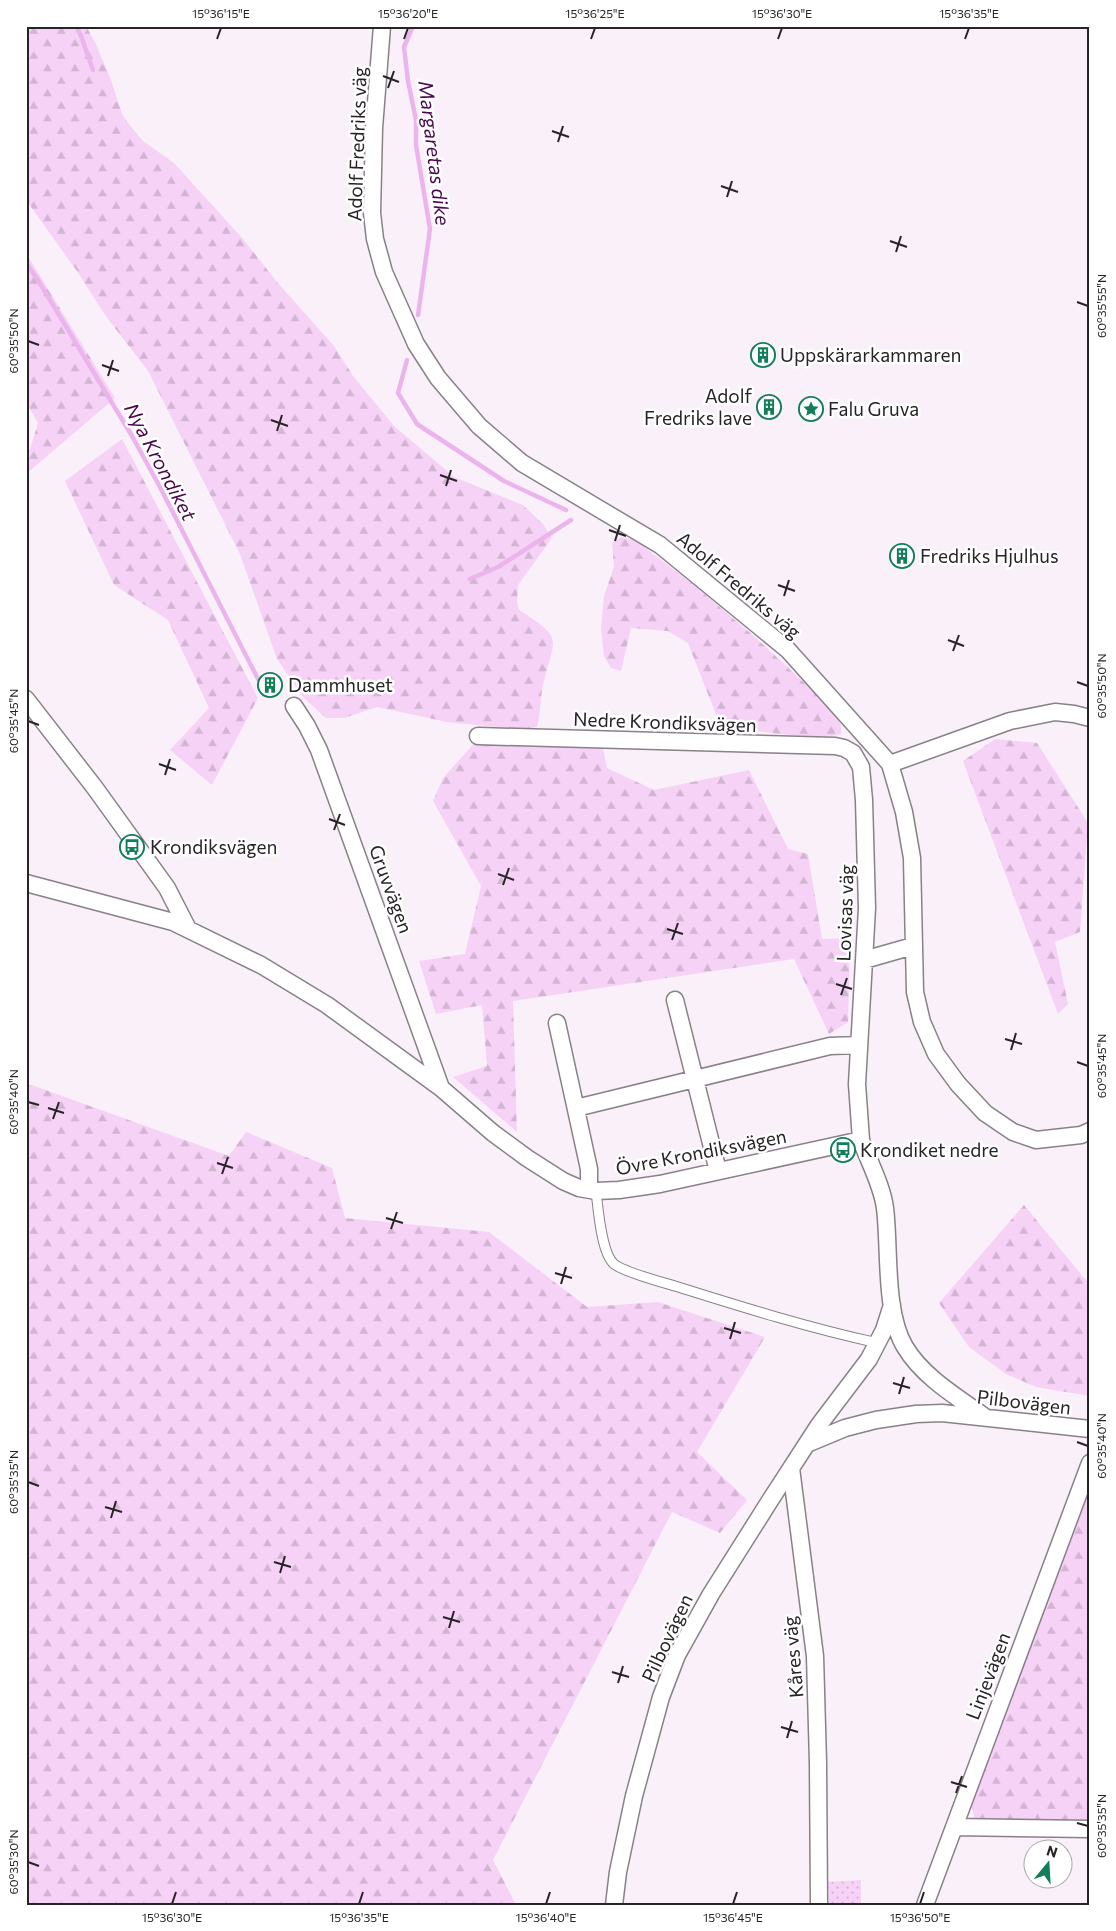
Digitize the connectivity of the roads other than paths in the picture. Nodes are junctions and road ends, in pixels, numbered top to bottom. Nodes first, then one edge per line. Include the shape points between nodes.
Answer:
1 (389, 26) edge
2 (382, 34) edge
3 (26, 699) edge
4 (294, 706) dead end
5 (1090, 718) edge
6 (478, 736) dead end
7 (849, 751) joint
8 (890, 764) junction
9 (26, 883) edge
10 (188, 929) junction
11 (912, 946) junction
12 (864, 960) junction
13 (675, 1000) dead end
14 (557, 1023) dead end
15 (858, 1045) junction
16 (694, 1078) junction
17 (441, 1088) junction
18 (576, 1108) junction
19 (1090, 1131) edge
20 (861, 1140) junction
21 (718, 1171) junction
22 (592, 1190) junction
23 (892, 1304) junction
24 (878, 1343) junction
25 (985, 1417) junction
26 (1090, 1429) edge
27 (809, 1443) junction
28 (1090, 1462) edge
29 (792, 1468) junction
30 (954, 1827) junction
31 (1090, 1829) edge
32 (614, 1905) edge
33 (819, 1905) edge
34 (925, 1905) edge

1 - 2 street, Adolf Fredriks väg
2 - 8 street, Adolf Fredriks väg via 374,128 372,213 375,239 384,272 416,344 438,378 479,426 522,463 660,545 788,650
3 - 10 street via 167,888
4 - 17 street, Gruvvägen via 319,750
5 - 8 street via 1055,712 1010,721
6 - 7 street, Nedre Krondiksvägen via 835,746
7 - 12 street, Lovisas väg via 861,767 864,800 867,908
8 - 11 street, Adolf Fredriks väg via 904,812 912,858
9 - 10 street, Övre Krondiksvägen via 145,914
10 - 17 street, Övre Krondiksvägen via 261,965 327,1005
11 - 12 street
11 - 19 street, Adolf Fredriks väg via 915,992 922,1022 936,1054 984,1113 1013,1132 1036,1140
12 - 15 street, Lovisas väg
13 - 16 street
14 - 18 street
15 - 16 street via 830,1046
15 - 20 street, Lovisas väg
16 - 18 street
16 - 21 street
17 - 22 street, Övre Krondiksvägen via 493,1133 547,1172 579,1188
18 - 22 street
20 - 21 street, Övre Krondiksvägen
20 - 23 street via 883,1199
21 - 22 street, Övre Krondiksvägen via 638,1188
22 - 24 lane via 604,1244 614,1264 732,1304
23 - 24 street, Pilbovägen
23 - 25 street via 897,1329 913,1358 941,1385
24 - 27 street, Pilbovägen
25 - 26 street, Pilbovägen
25 - 27 street, Pilbovägen via 916,1414 845,1428
27 - 29 street, Pilbovägen
28 - 30 street, Linjevägen
29 - 32 street, Pilbovägen via 711,1594 677,1655 658,1706 634,1796
29 - 33 street, Kåres väg via 815,1656
30 - 31 street
30 - 34 street, Linjevägen

